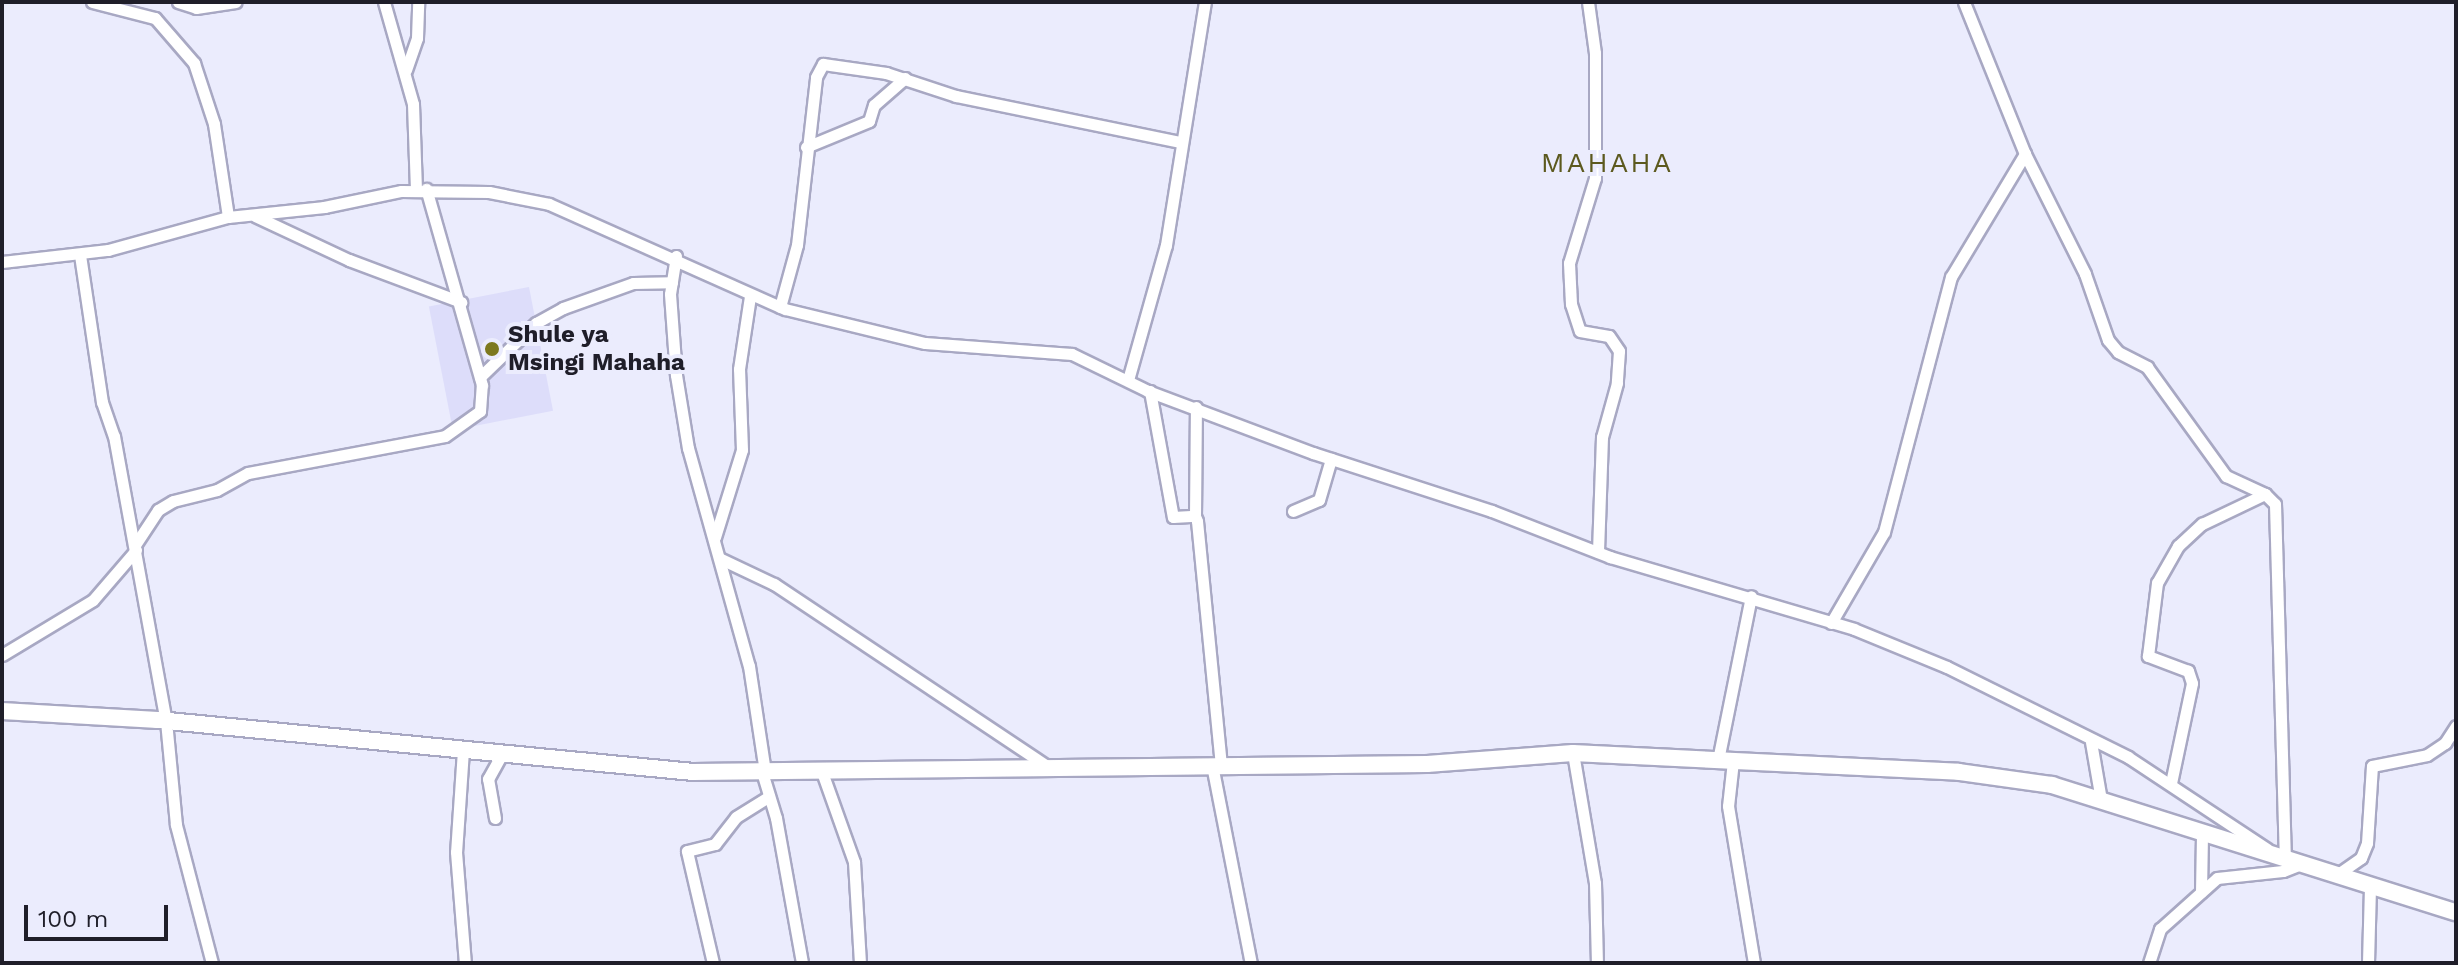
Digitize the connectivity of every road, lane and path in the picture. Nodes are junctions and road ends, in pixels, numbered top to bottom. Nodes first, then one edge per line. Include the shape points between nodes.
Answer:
1 (178, 2) edge
2 (236, 2) edge
3 (384, 2) edge
4 (418, 2) edge
5 (1205, 2) edge
6 (1588, 2) edge
7 (1964, 2) edge
8 (98, 3) edge
9 (406, 70) junction
10 (905, 78) junction
11 (1181, 142) junction
12 (806, 147) junction
13 (2025, 154) junction
14 (421, 189) junction
15 (254, 215) junction
16 (228, 217) junction
17 (80, 255) junction
18 (676, 256) junction
19 (2, 262) edge
20 (672, 282) junction
21 (750, 296) junction
22 (461, 302) junction
23 (780, 307) junction
24 (480, 377) junction
25 (1128, 380) junction
26 (1150, 391) junction
27 (1196, 407) junction
28 (1331, 459) junction
29 (2265, 494) junction
30 (1293, 511) dead end
31 (1195, 516) junction
32 (715, 537) junction
33 (135, 548) junction
34 (1598, 552) junction
35 (721, 559) junction
36 (1751, 596) junction
37 (1831, 623) junction
38 (2, 655) edge
39 (2, 711) edge
40 (166, 721) junction
41 (2456, 726) edge
42 (2091, 742) junction
43 (463, 750) junction
44 (1573, 753) junction
45 (502, 754) junction
46 (1726, 760) junction
47 (1216, 765) junction
48 (1049, 768) junction
49 (763, 772) junction
50 (822, 772) junction
51 (2171, 783) junction
52 (769, 796) junction
53 (2101, 800) junction
54 (495, 818) dead end
55 (2202, 832) junction
56 (2288, 860) junction
57 (2338, 874) junction
58 (2370, 884) junction
59 (2201, 892) junction
60 (2456, 912) edge
61 (212, 963) edge
62 (465, 963) edge
63 (713, 963) edge
64 (802, 963) edge
65 (860, 963) edge
66 (1251, 963) edge
67 (1597, 963) edge
68 (1754, 963) edge
69 (2149, 963) edge
70 (2368, 963) edge

1 - 2 street via 196,8
3 - 9 street
4 - 9 street via 417,38
5 - 11 street
6 - 34 street via 1595,53 1595,178 1569,263 1571,304 1580,331 1609,336 1619,351 1617,383 1602,437
7 - 13 street
8 - 16 street via 155,18 194,63 214,124
9 - 14 street
10 - 11 street via 1090,127
10 - 12 street via 874,105 869,121
10 - 12 street via 820,65
11 - 25 street via 1166,245
12 - 23 street via 797,245
13 - 29 street via 2085,274 2108,340 2118,352 2147,367 2226,476
13 - 37 street via 1951,277 1884,532
14 - 15 street
14 - 18 street via 489,192 549,204
14 - 22 street
15 - 16 street
15 - 22 street via 405,284
16 - 17 street
17 - 19 street
17 - 33 street via 102,402
18 - 20 street
18 - 21 street
20 - 24 street via 633,283 563,308 536,323
20 - 32 street via 679,396 688,448
21 - 23 street
21 - 32 street via 739,369 742,450
22 - 24 street
23 - 25 street via 925,343 1072,354
24 - 33 street via 480,411 445,436 238,476 217,490 158,510
25 - 26 street
26 - 27 street
26 - 31 street via 1173,517
27 - 28 street
27 - 31 street
28 - 30 street via 1319,500
28 - 34 street
29 - 51 street via 2202,524 2178,546 2157,583 2148,656 2188,671 2192,683
29 - 56 street via 2276,511
31 - 47 street
32 - 35 street
33 - 38 street via 93,600
33 - 40 street
34 - 36 street
35 - 48 street via 774,584
35 - 49 street via 749,666
36 - 37 street
36 - 46 street
37 - 42 street via 1947,667
39 - 40 main road
40 - 43 main road
40 - 61 street via 176,825
41 - 57 street via 2445,743 2427,755 2372,766 2367,843 2361,858
42 - 51 street
42 - 53 street
43 - 45 main road
43 - 62 street via 456,852
44 - 46 main road
44 - 47 main road via 1427,764
44 - 67 street via 1595,883
45 - 49 main road via 693,772
45 - 54 street via 488,779
46 - 53 main road via 2013,778
46 - 68 street via 1728,806
47 - 48 main road
47 - 66 street
48 - 50 main road
49 - 50 main road
49 - 52 street
50 - 65 street via 854,862
51 - 56 street
52 - 63 street via 736,817 715,844 687,851
52 - 64 street
53 - 55 main road
55 - 56 main road
55 - 59 street
56 - 57 main road
56 - 59 street via 2283,871 2230,873
57 - 58 main road
58 - 60 main road
58 - 70 street
59 - 69 street via 2153,938

